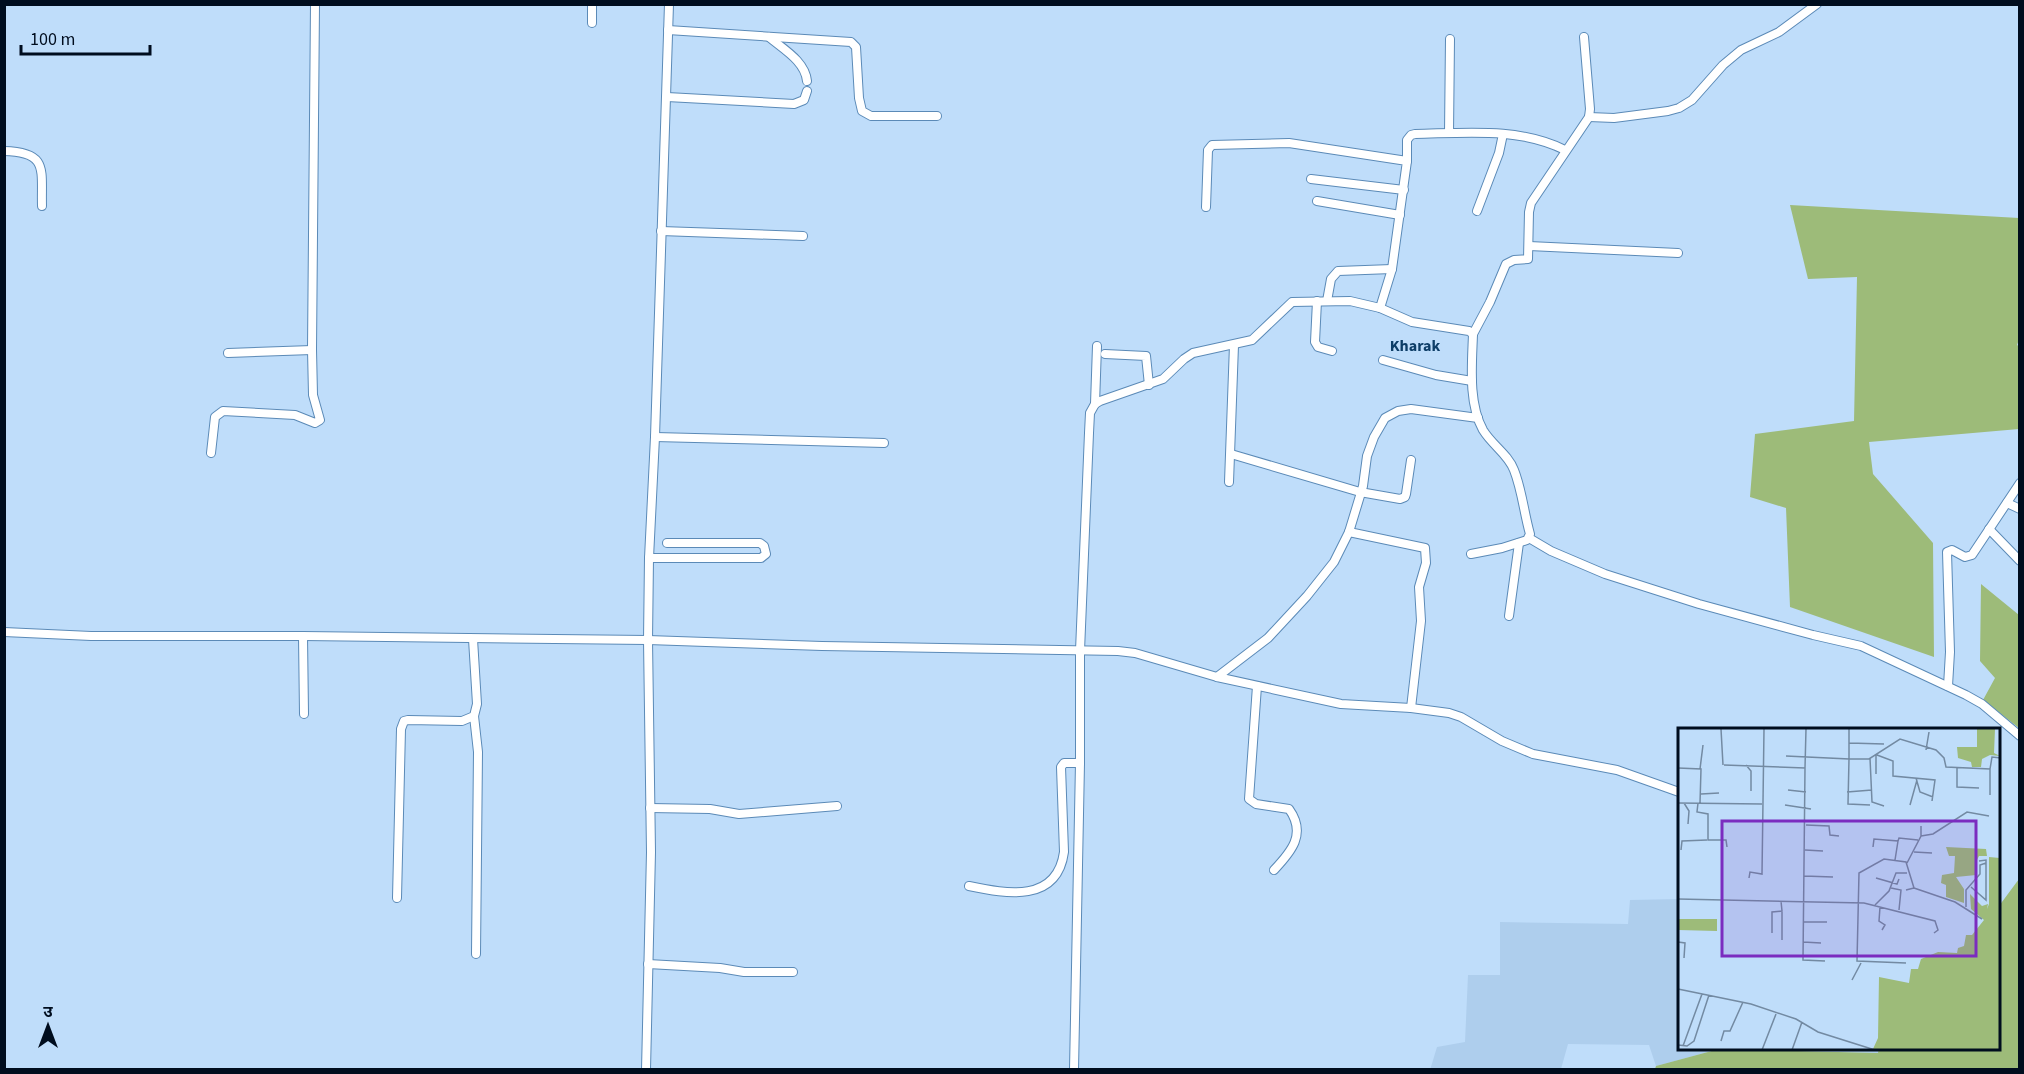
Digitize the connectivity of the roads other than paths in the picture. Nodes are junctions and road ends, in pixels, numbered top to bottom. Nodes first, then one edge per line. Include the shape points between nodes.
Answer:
1 (315, 4) edge
2 (592, 4) edge
3 (669, 4) edge
4 (1817, 4) edge
5 (592, 23) dead end
6 (668, 30) junction
7 (769, 36) junction
8 (1584, 38) dead end
9 (1450, 39) dead end
10 (807, 81) dead end
11 (807, 91) dead end
12 (667, 97) junction
13 (937, 116) dead end
14 (1589, 117) junction
15 (1449, 133) junction
16 (1503, 134) junction
17 (1565, 150) junction
18 (4, 151) edge
19 (1407, 161) junction
20 (1311, 179) dead end
21 (1404, 190) junction
22 (1317, 201) dead end
23 (42, 206) dead end
24 (1206, 207) dead end
25 (1477, 211) dead end
26 (1400, 215) junction
27 (661, 231) junction
28 (803, 236) dead end
29 (1529, 246) junction
30 (1678, 253) dead end
31 (1392, 269) junction
32 (1317, 301) junction
33 (1327, 301) junction
34 (1380, 308) junction
35 (1473, 334) junction
36 (1234, 345) junction
37 (1097, 346) dead end
38 (312, 350) junction
39 (1332, 351) dead end
40 (228, 353) dead end
41 (1105, 354) dead end
42 (1383, 360) dead end
43 (1472, 381) junction
44 (1149, 385) junction
45 (1095, 404) junction
46 (1478, 418) junction
47 (655, 437) junction
48 (884, 443) dead end
49 (211, 453) dead end
50 (1231, 454) junction
51 (1411, 460) dead end
52 (1229, 482) dead end
53 (2019, 483) edge
54 (1360, 492) junction
55 (2007, 503) junction
56 (2019, 509) edge
57 (1989, 530) junction
58 (1349, 532) junction
59 (1529, 538) junction
60 (667, 543) dead end
61 (1519, 543) junction
62 (1471, 554) dead end
63 (649, 558) junction
64 (2019, 561) edge
65 (1509, 616) dead end
66 (4, 632) edge
67 (303, 636) junction
68 (473, 639) junction
69 (648, 640) junction
70 (1080, 651) junction
71 (1217, 677) junction
72 (1257, 686) junction
73 (1948, 686) junction
74 (1411, 708) junction
75 (304, 714) dead end
76 (474, 716) junction
77 (2019, 736) edge
78 (1080, 763) junction
79 (1678, 792) edge
80 (837, 806) dead end
81 (650, 808) junction
82 (1274, 870) dead end
83 (969, 886) dead end
84 (397, 898) dead end
85 (476, 954) dead end
86 (648, 964) junction
87 (793, 972) dead end
88 (646, 1070) edge
89 (1074, 1070) edge

1 - 38 street
2 - 5 street
3 - 6 street
4 - 14 street via 1779,32 1741,50 1692,100 1679,108 1614,118
6 - 7 street
6 - 12 street
7 - 10 street via 802,65
7 - 13 street via 851,42 856,47 862,111 871,116
8 - 14 street
9 - 15 street
11 - 12 street via 804,100 794,104
12 - 27 street
14 - 17 street
15 - 16 street
15 - 19 street via 1411,135 1407,140
16 - 17 street via 1540,139
16 - 25 street
17 - 29 street via 1531,203
18 - 23 street via 28,153 39,161
19 - 21 street
19 - 24 street via 1289,144 1212,145 1208,150
20 - 21 street
21 - 26 street
22 - 26 street
26 - 31 street
27 - 28 street
27 - 47 street
29 - 30 street
29 - 35 street via 1528,259 1511,261 1503,267
31 - 33 street via 1338,271 1331,279
31 - 34 street
32 - 33 street
32 - 36 street via 1288,303 1255,338
32 - 39 street via 1316,344
33 - 34 street via 1350,301
34 - 35 street via 1404,320 1464,329
35 - 43 street
36 - 44 street via 1193,353 1167,377
36 - 50 street
37 - 45 street
38 - 40 street
38 - 49 street via 319,422 295,415 223,411 215,417
41 - 44 street via 1146,356
42 - 43 street
43 - 46 street
44 - 45 street
45 - 70 street via 1090,413
46 - 54 street via 1411,409 1388,416 1370,447
46 - 59 street via 1515,472
47 - 48 street
47 - 63 street
50 - 52 street
50 - 54 street
51 - 54 street via 1403,499
53 - 55 street
54 - 58 street
55 - 56 street
55 - 57 street
57 - 64 street
57 - 73 street via 1970,556 1947,552
58 - 71 street via 1334,562 1274,633
58 - 74 street via 1425,549
59 - 61 street
59 - 73 street via 1605,574 1699,604 1850,642
60 - 63 street via 760,543 766,554 761,558
61 - 62 street
61 - 65 street
63 - 69 street
66 - 67 street
67 - 68 street
67 - 75 street
68 - 69 street
68 - 76 street via 477,704
69 - 70 street
69 - 81 street
70 - 71 street via 1135,653
70 - 78 street
71 - 72 street
72 - 74 street via 1341,704
72 - 82 street via 1249,800 1289,809 1296,829 1296,844
73 - 77 street via 1982,704
74 - 79 street via 1461,717 1533,754 1617,770
76 - 84 street via 462,721 408,720 402,724
76 - 85 street via 478,752
78 - 83 street via 1064,763 1061,767 1064,852 1054,879 1025,891
78 - 89 street
80 - 81 street via 739,814 711,809
81 - 86 street
86 - 87 street
86 - 88 street

